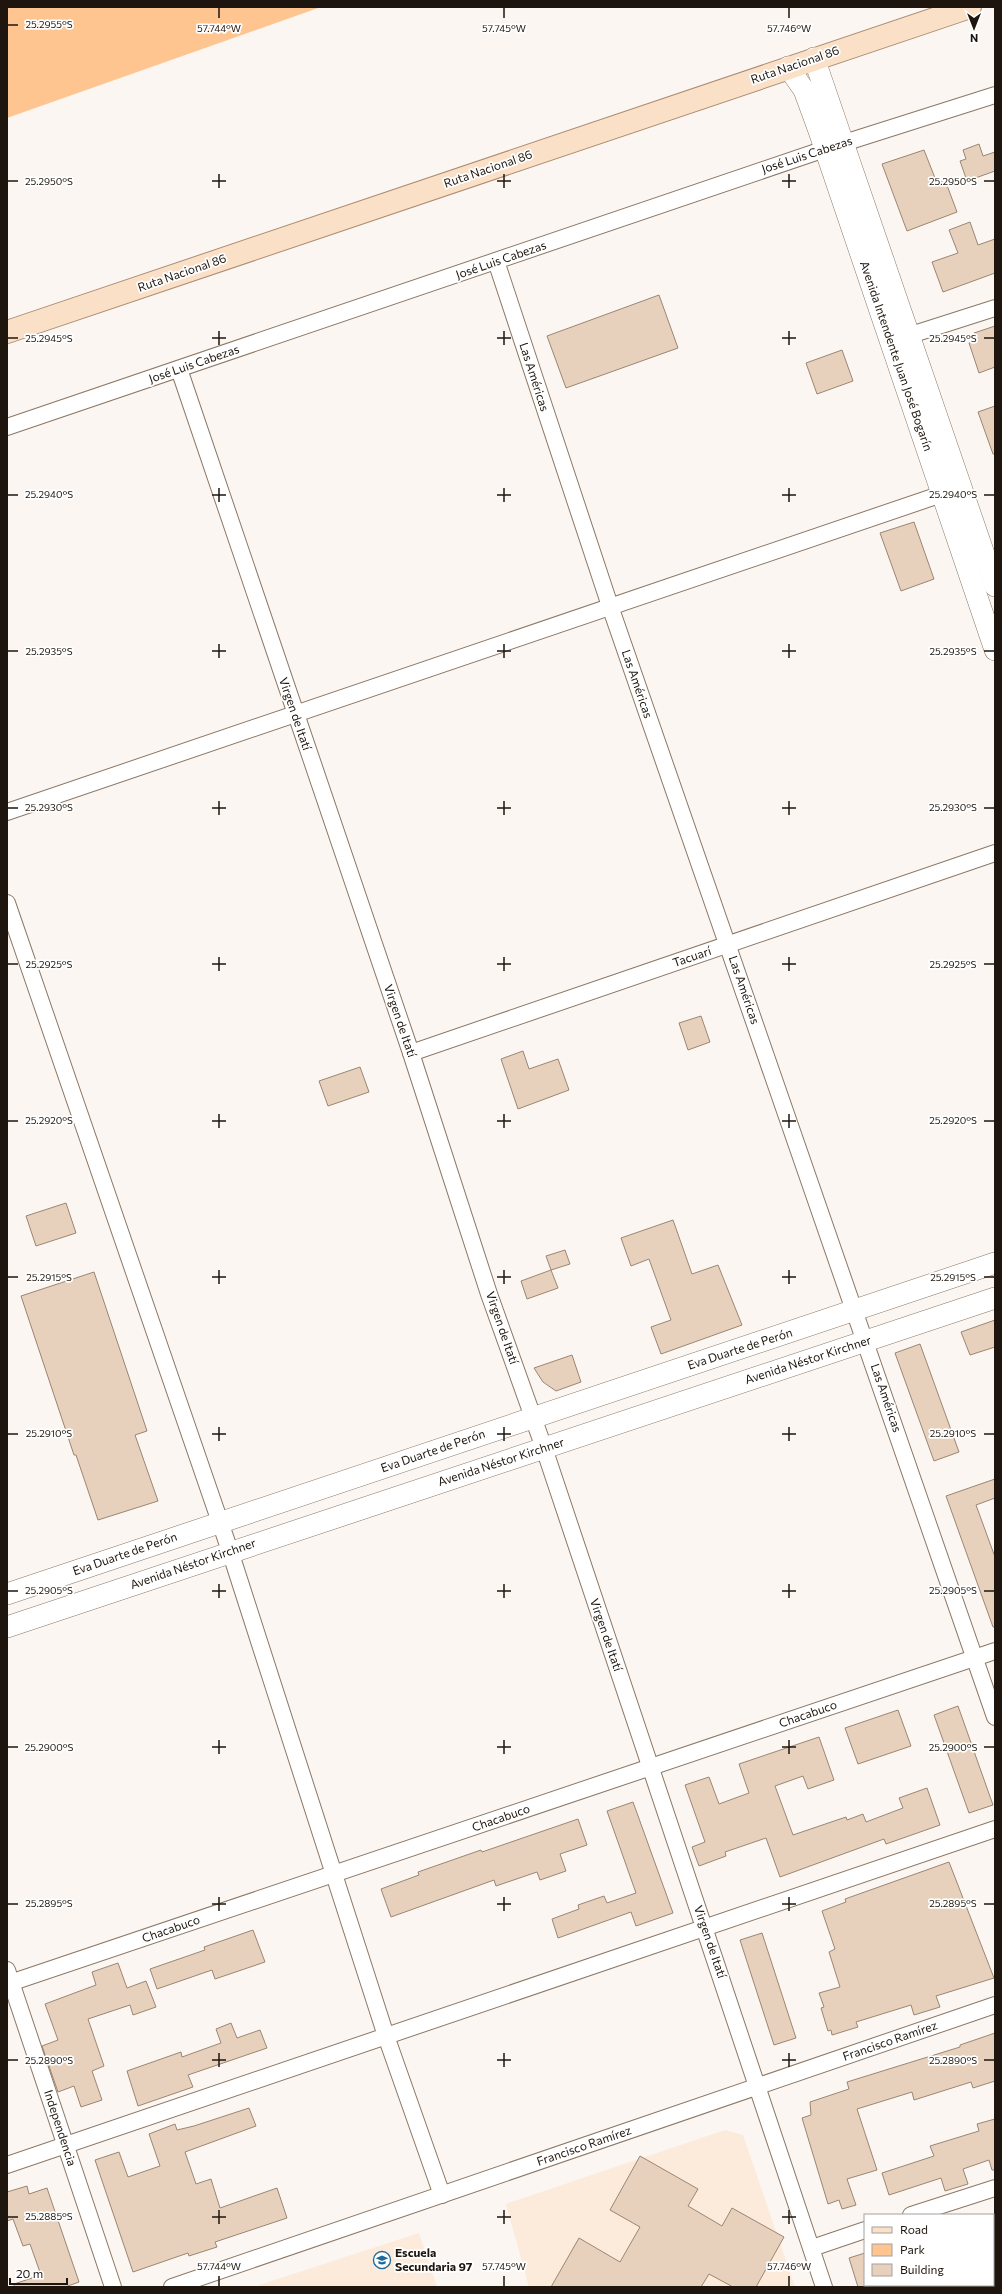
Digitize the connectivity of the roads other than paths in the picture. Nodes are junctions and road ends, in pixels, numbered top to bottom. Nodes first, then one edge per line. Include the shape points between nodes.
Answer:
1 (970, 7) edge
2 (814, 58) junction
3 (788, 67) junction
4 (995, 95) edge
5 (834, 146) junction
6 (496, 261) junction
7 (995, 308) edge
8 (7, 332) edge
9 (900, 339) junction
10 (179, 369) junction
11 (7, 427) edge
12 (942, 494) junction
13 (979, 547) edge
14 (995, 586) edge
15 (610, 606) junction
16 (995, 650) edge
17 (295, 712) junction
18 (7, 812) edge
19 (995, 853) edge
20 (7, 902) edge
21 (728, 944) junction
22 (411, 1053) junction
23 (995, 1263) edge
24 (995, 1298) edge
25 (855, 1310) junction
26 (866, 1341) junction
27 (533, 1418) junction
28 (544, 1448) junction
29 (220, 1523) junction
30 (230, 1551) junction
31 (7, 1594) edge
32 (7, 1627) edge
33 (995, 1650) edge
34 (975, 1658) junction
35 (995, 1717) edge
36 (651, 1767) junction
37 (995, 1828) edge
38 (335, 1874) junction
39 (705, 1928) junction
40 (8, 1979) edge
41 (995, 2005) edge
42 (386, 2036) junction
43 (758, 2086) junction
44 (66, 2145) junction
45 (7, 2165) edge
46 (995, 2188) edge
47 (442, 2195) junction
48 (914, 2214) edge
49 (864, 2230) edge
50 (812, 2248) junction
51 (113, 2287) edge
52 (172, 2287) edge
53 (824, 2287) edge

1 - 2 main road, Ruta Nacional 86
2 - 3 main road, Ruta Nacional 86
2 - 5 street, Avenida Intendente Juan José Bogarín
3 - 5 street, Avenida Intendente Juan José Bogarín via 804,90
3 - 8 main road, Ruta Nacional 86
4 - 5 street, José Luis Cabezas
5 - 6 street, José Luis Cabezas
5 - 9 street, Avenida Intendente Juan José Bogarín
6 - 10 street, José Luis Cabezas
6 - 15 street, Las Américas
7 - 9 street
9 - 12 street, Avenida Intendente Juan José Bogarín
9 - 13 street, Avenida Intendente Juan José Bogarín
10 - 11 street, José Luis Cabezas
10 - 17 street, Virgen de Itatí
12 - 13 street, Avenida Intendente Juan José Bogarín
12 - 15 street
13 - 14 street, Avenida Intendente Juan José Bogarín
13 - 16 street, Avenida Intendente Juan José Bogarín
15 - 17 street
15 - 21 street, Las Américas
17 - 18 street
17 - 22 street, Virgen de Itatí
19 - 21 street, Tacuarí
20 - 29 street
21 - 22 street, Tacuarí
21 - 25 street, Las Américas
22 - 27 street, Virgen de Itatí
23 - 25 street, Eva Duarte de Perón
24 - 26 street, Avenida Néstor Kirchner
25 - 26 street, Las Américas
25 - 27 street, Eva Duarte de Perón
26 - 28 street, Avenida Néstor Kirchner
26 - 34 street, Las Américas
27 - 28 street, Virgen de Itatí
27 - 29 street, Eva Duarte de Perón
28 - 30 street, Avenida Néstor Kirchner
28 - 36 street, Virgen de Itatí
29 - 30 street
29 - 31 street, Eva Duarte de Perón
30 - 32 street, Avenida Néstor Kirchner
30 - 38 street
33 - 34 street, Chacabuco
34 - 35 street, Las Américas
34 - 36 street, Chacabuco
36 - 38 street, Chacabuco
36 - 39 street, Virgen de Itatí
37 - 39 street
38 - 40 street, Chacabuco
38 - 42 street
39 - 42 street
39 - 43 street, Virgen de Itatí
40 - 44 street, Independencia
41 - 43 street, Francisco Ramírez
42 - 44 street
42 - 47 street
43 - 47 street, Francisco Ramírez
43 - 50 street, Virgen de Itatí
44 - 45 street
44 - 51 street, Independencia
46 - 48 street
47 - 52 street, Francisco Ramírez
49 - 50 street
50 - 53 street, Virgen de Itatí

